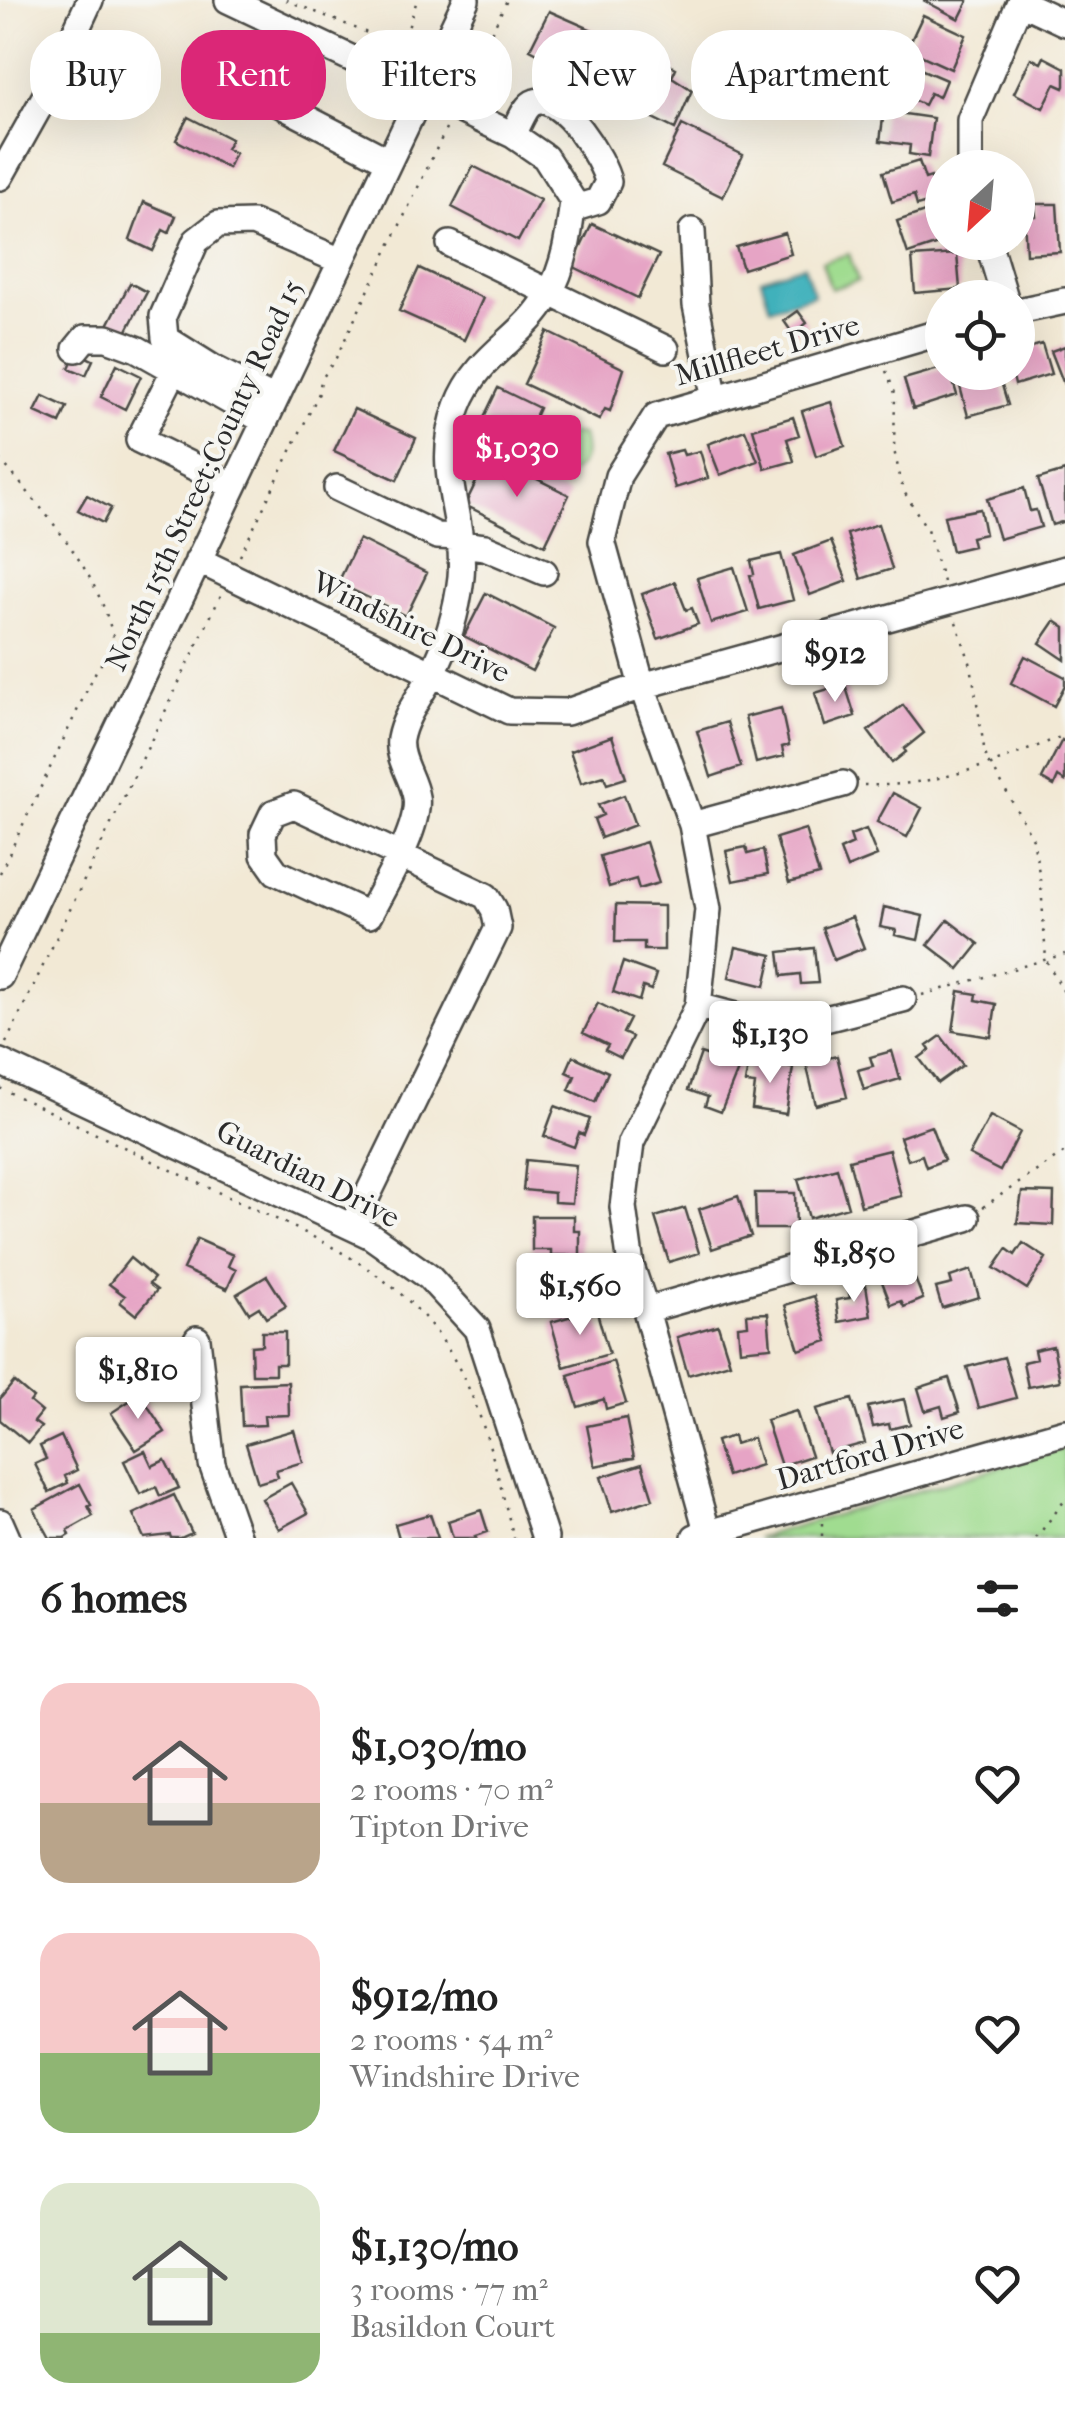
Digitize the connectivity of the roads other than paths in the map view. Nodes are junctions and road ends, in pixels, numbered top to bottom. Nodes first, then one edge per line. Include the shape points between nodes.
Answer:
1 (90, 0) edge
2 (228, 0) edge
3 (466, 0) edge
4 (1065, 23) edge
5 (452, 30) edge
6 (346, 54) edge
7 (310, 120) edge
8 (409, 120) edge
9 (483, 120) edge
10 (512, 135) junction
11 (970, 150) edge
12 (389, 161) junction
13 (0, 178) edge
14 (572, 210) junction
15 (692, 231) dead end
16 (450, 244) dead end
17 (342, 261) junction
18 (550, 292) junction
19 (1065, 301) edge
20 (1035, 307) edge
21 (925, 337) edge
22 (76, 349) dead end
23 (666, 349) dead end
24 (174, 372) junction
25 (715, 399) junction
26 (270, 411) junction
27 (234, 486) junction
28 (336, 488) dead end
29 (460, 541) junction
30 (198, 560) junction
31 (1065, 569) edge
32 (544, 572) dead end
33 (432, 675) junction
34 (642, 686) junction
35 (843, 784) road end
36 (692, 825) junction
37 (398, 854) junction
38 (0, 976) edge
39 (903, 999) road end
40 (698, 1006) junction
41 (0, 1062) edge
42 (967, 1218) road end
43 (352, 1227) junction
44 (646, 1310) junction
45 (197, 1339) dead end
46 (1065, 1432) edge
47 (0, 1522) edge
48 (703, 1536) edge
49 (7, 1538) edge
50 (238, 1538) edge
51 (545, 1538) edge

1 - 13 street
2 - 6 street
3 - 5 street, North 15th Street;County Road 15
4 - 11 street via 1020,2 970,120
7 - 12 street
8 - 12 street, North 15th Street;County Road 15
9 - 10 street
10 - 14 street via 545,158 573,201
10 - 14 street via 538,100 578,127 608,182 598,201
12 - 17 street, North 15th Street;County Road 15
14 - 18 street via 566,258
15 - 25 street via 696,305
16 - 18 street
17 - 26 street, North 15th Street;County Road 15
17 - 26 street via 253,223 218,224 196,241 163,316 165,338
18 - 23 street
18 - 29 street via 478,368 458,405 448,442 448,482
19 - 20 street
21 - 25 street, Millfleet Drive
22 - 24 street via 85,338 108,338
24 - 26 street
24 - 27 street via 139,440
25 - 34 street, Millfleet Drive via 656,416 618,476 602,541
26 - 27 street, North 15th Street;County Road 15
27 - 30 street, North 15th Street;County Road 15
28 - 29 street
29 - 32 street
29 - 33 street via 455,619
30 - 33 street, Windshire Drive
30 - 38 street, North 15th Street;County Road 15
31 - 34 street, Windshire Drive
33 - 34 street, Windshire Drive via 509,711 566,712
33 - 37 street via 399,743 416,798 415,819
34 - 36 street, Millfleet Drive
35 - 36 street
36 - 40 street, Millfleet Drive via 708,909
37 - 37 street via 369,915 276,872 264,854 264,834 274,813 294,804
37 - 43 street via 486,896 498,928
39 - 40 street via 798,1026
40 - 44 street via 631,1143 623,1207 631,1266
41 - 43 street, Guardian Drive
42 - 44 street
43 - 51 street, Guardian Drive via 429,1277 477,1330
44 - 48 street
45 - 50 street via 212,1464
46 - 48 street, Dartford Drive
47 - 49 street

